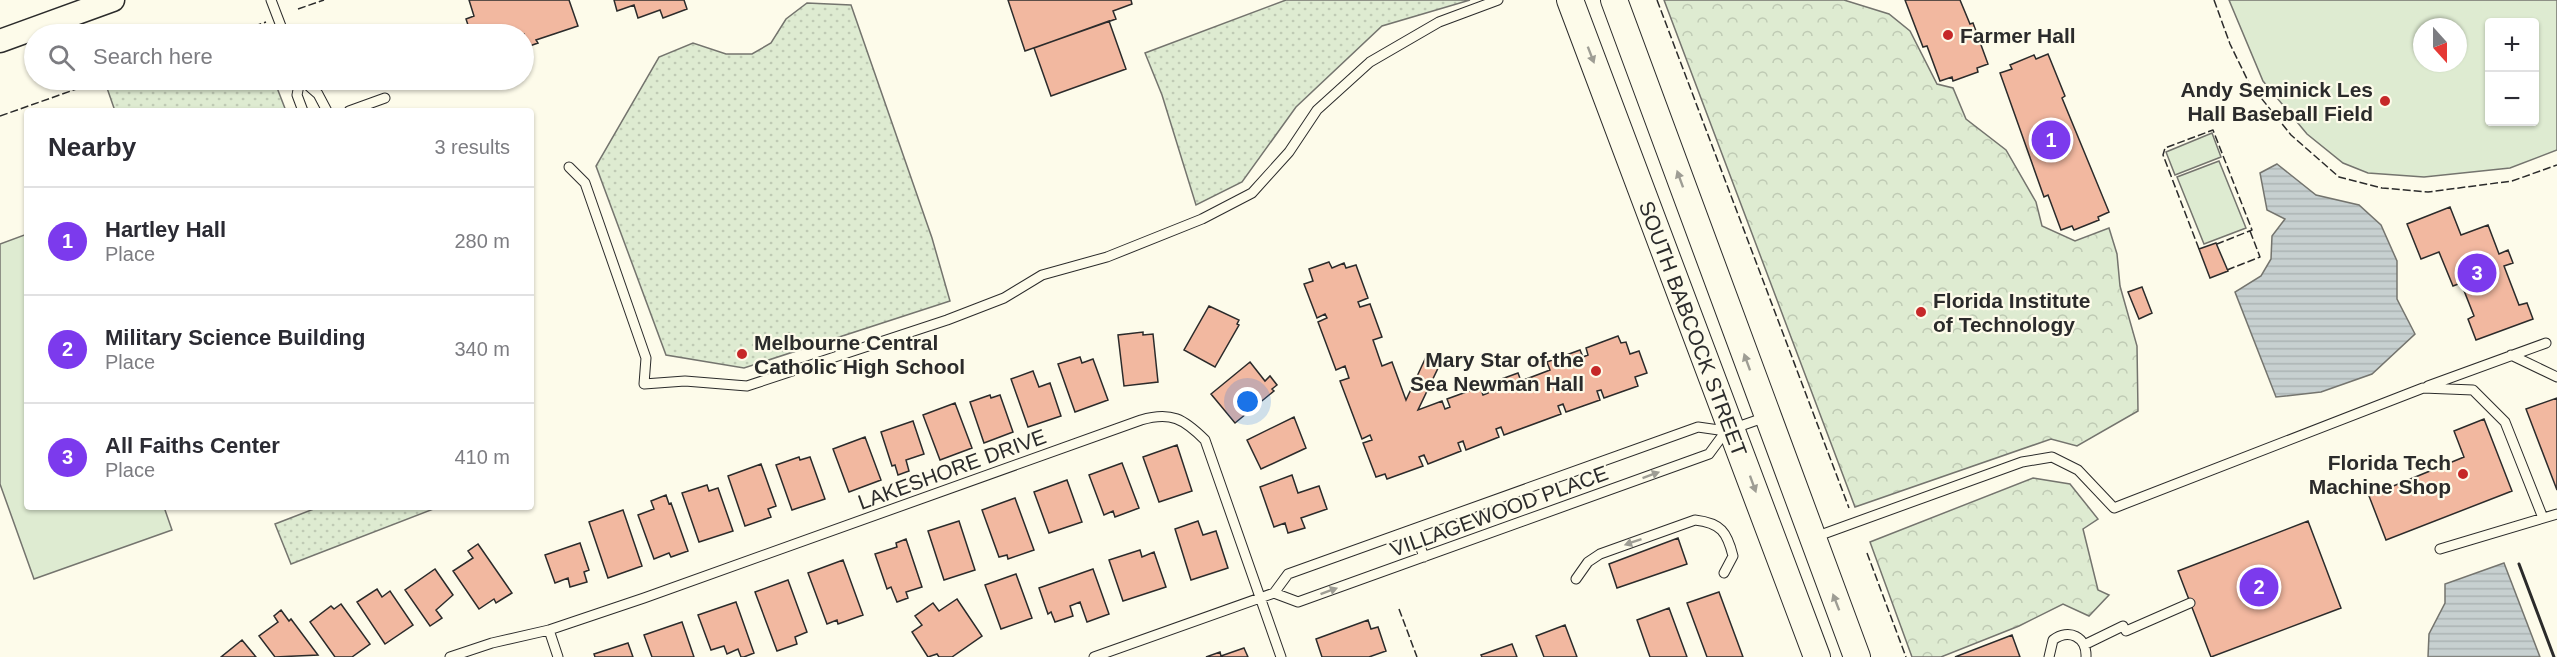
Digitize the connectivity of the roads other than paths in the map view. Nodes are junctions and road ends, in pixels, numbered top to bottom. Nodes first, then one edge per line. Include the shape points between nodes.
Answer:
1 (113, 0) edge
2 (271, 0) edge
3 (1498, 0) edge
4 (1570, 0) edge
5 (1614, 0) edge
6 (47, 24) edge
7 (280, 24) edge
8 (24, 32) edge
9 (0, 41) edge
10 (298, 90) edge
11 (313, 90) edge
12 (385, 98) dead end
13 (302, 108) edge
14 (325, 108) edge
15 (357, 108) edge
16 (569, 167) dead end
17 (2546, 343) dead end
18 (2511, 355) junction
19 (2557, 377) edge
20 (2423, 388) junction
21 (1767, 417) junction
22 (1729, 430) junction
23 (2557, 514) edge
24 (2543, 518) junction
25 (1414, 529) junction
26 (1812, 538) junction
27 (2440, 549) dead end
28 (1424, 557) junction
29 (1724, 573) dead end
30 (1576, 579) dead end
31 (1274, 593) junction
32 (1262, 598) junction
33 (2190, 603) dead end
34 (549, 630) junction
35 (2084, 645) junction
36 (450, 657) edge
37 (558, 657) edge
38 (1094, 657) edge
39 (1281, 657) edge
40 (1817, 657) edge
41 (1857, 657) edge
42 (2049, 657) edge
43 (2086, 657) edge

1 - 6 street
2 - 7 lane
3 - 16 lane via 1439,22 1370,62 1317,110 1288,152 1252,193 1202,219 1107,257 1042,275 1004,297 947,320 747,386 685,381 644,384 646,358 585,183
4 -> 22 main road, SOUTH BABCOCK STREET
21 -> 5 main road, SOUTH BABCOCK STREET
8 - 9 street
10 - 13 lane
11 - 14 lane
12 - 15 lane
17 - 18 lane
18 - 19 lane
18 - 20 lane
20 - 24 lane via 2473,390 2505,422
20 - 26 lane via 2114,508 2078,471 2052,457 2022,462
21 - 22 lane, VILLAGEWOOD PLACE
21 - 26 main road, SOUTH BABCOCK STREET
22 - 25 lane, VILLAGEWOOD PLACE via 1698,427
28 -> 22 lane, VILLAGEWOOD PLACE via 1709,454
22 -> 40 main road, SOUTH BABCOCK STREET
23 - 24 lane
24 - 27 lane
25 - 28 lane
25 - 31 lane, VILLAGEWOOD PLACE via 1288,574
41 -> 26 main road, SOUTH BABCOCK STREET
31 -> 28 lane, VILLAGEWOOD PLACE via 1298,602
29 -> 30 lane via 1733,556 1729,540 1721,529 1695,520 1600,554 1588,562
31 - 32 lane, VILLAGEWOOD PLACE
32 - 34 lane, LAKESHORE DRIVE via 1204,440 1182,421 1164,416 1141,420
32 - 38 lane, VILLAGEWOOD PLACE
32 - 39 lane, LAKESHORE DRIVE
33 - 35 lane
34 - 36 lane, LAKESHORE DRIVE
34 - 37 lane
35 - 42 lane via 2076,636 2064,634 2053,640
35 - 43 lane

